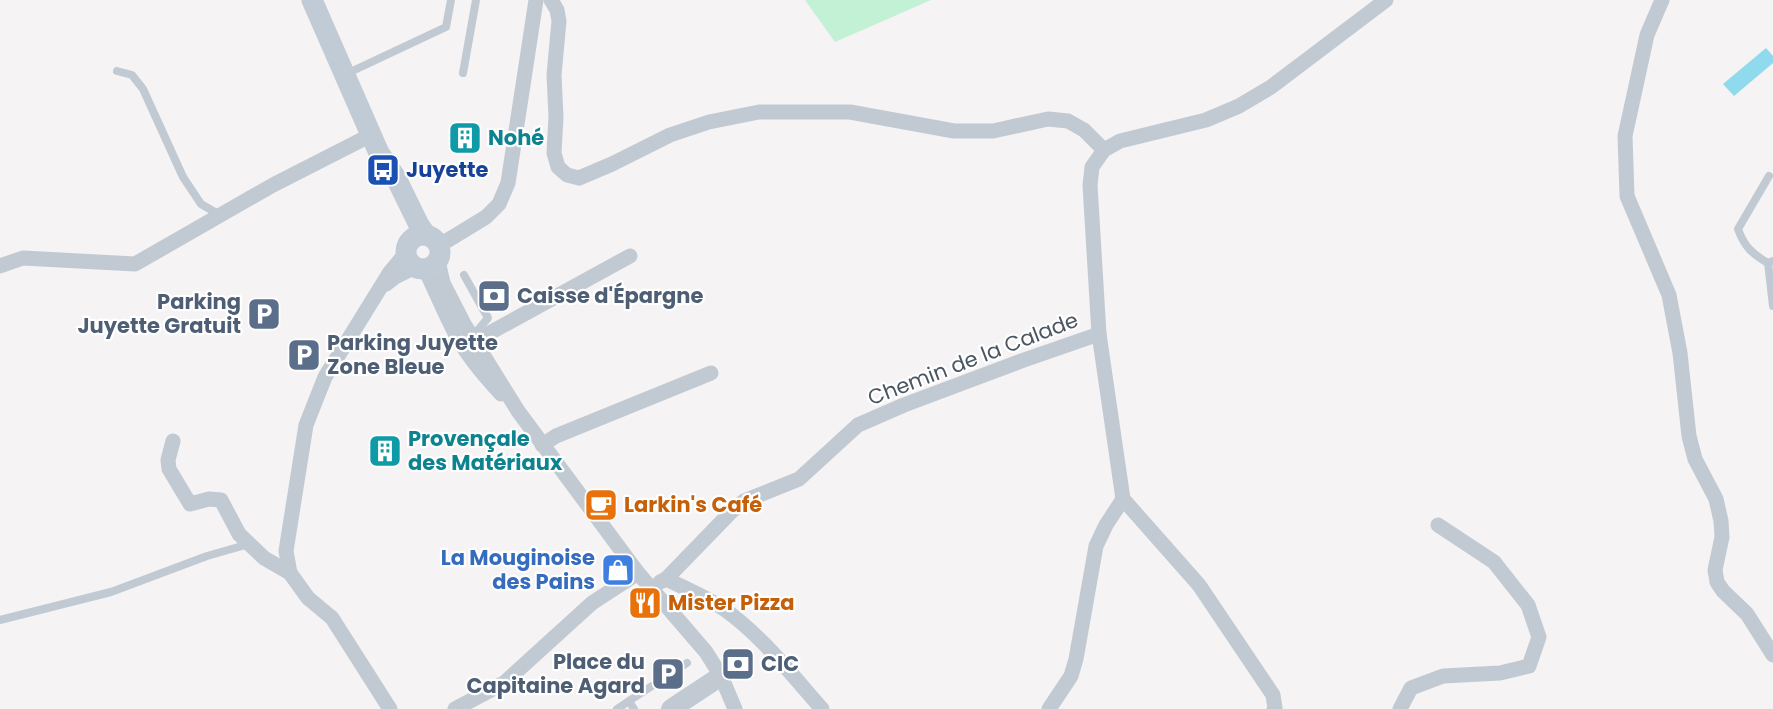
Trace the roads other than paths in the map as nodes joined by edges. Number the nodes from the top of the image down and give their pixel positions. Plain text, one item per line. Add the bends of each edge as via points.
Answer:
1 (312, 0) edge
2 (452, 0) edge
3 (476, 0) edge
4 (536, 0) edge
5 (551, 0) edge
6 (1386, 0) edge
7 (1662, 0) edge
8 (117, 71) dead end
9 (464, 73) dead end
10 (345, 74) junction
11 (375, 144) junction
12 (1104, 150) junction
13 (1769, 176) dead end
14 (220, 215) junction
15 (423, 253) junction
16 (630, 256) dead end
17 (1770, 262) edge
18 (0, 266) edge
19 (464, 275) dead end
20 (1773, 306) edge
21 (1099, 334) junction
22 (470, 342) junction
23 (711, 373) dead end
24 (173, 441) dead end
25 (542, 444) junction
26 (1122, 499) junction
27 (1438, 525) dead end
28 (249, 544) junction
29 (290, 573) junction
30 (638, 573) junction
31 (666, 579) junction
32 (650, 588) junction
33 (0, 620) edge
34 (1773, 655) edge
35 (687, 663) dead end
36 (721, 676) junction
37 (629, 701) junction
38 (390, 709) edge
39 (455, 709) edge
40 (617, 709) edge
41 (634, 709) edge
42 (671, 709) edge
43 (735, 709) edge
44 (822, 709) edge
45 (1049, 709) edge
46 (1274, 709) edge
47 (1400, 709) edge

1 - 10 main road
2 - 10 lane via 446,27
3 - 9 lane
4 - 15 street via 508,183 499,204 486,217
5 - 12 street via 559,21 554,153 558,167 567,175 579,178 670,135 759,112 850,112 954,131 993,131 1048,119 1068,121 1084,130
6 - 12 street via 1271,87 1239,106 1206,120 1120,141
7 - 34 street via 1647,35 1625,136 1628,196 1669,295 1689,436 1695,459 1716,499 1721,521 1717,582 1747,615
8 - 14 lane via 132,75 143,89 183,177 201,204
10 - 11 main road
11 - 14 street via 273,185
11 - 15 main road via 418,225
12 - 21 street via 1092,167 1090,185
13 - 17 lane via 1738,230 1752,254
14 - 18 street via 135,264 23,258
15 - 22 street via 443,283
15 - 29 street via 381,288 325,377 306,425 286,551
16 - 22 street
17 - 20 lane
19 - 22 lane via 488,318
21 - 26 street
21 - 31 street, Chemin de la Calade via 858,425 799,479 744,501
22 - 25 street
23 - 25 street
24 - 28 street via 169,469 190,504 221,500 239,534
25 - 30 street
26 - 45 street via 1096,546 1071,676
26 - 46 street via 1199,585 1273,696
27 - 47 street via 1494,562 1528,605 1539,637 1529,666 1500,673 1443,676 1411,688
28 - 29 street
28 - 33 lane via 111,592
29 - 38 street via 308,598 332,618
30 - 32 street
30 - 39 street via 592,603 504,683
31 - 32 street, Chemin de la Calade
31 - 44 street via 706,598 740,621
32 - 36 street via 701,645
35 - 37 lane
36 - 42 street
36 - 43 street
37 - 40 lane
37 - 41 lane

